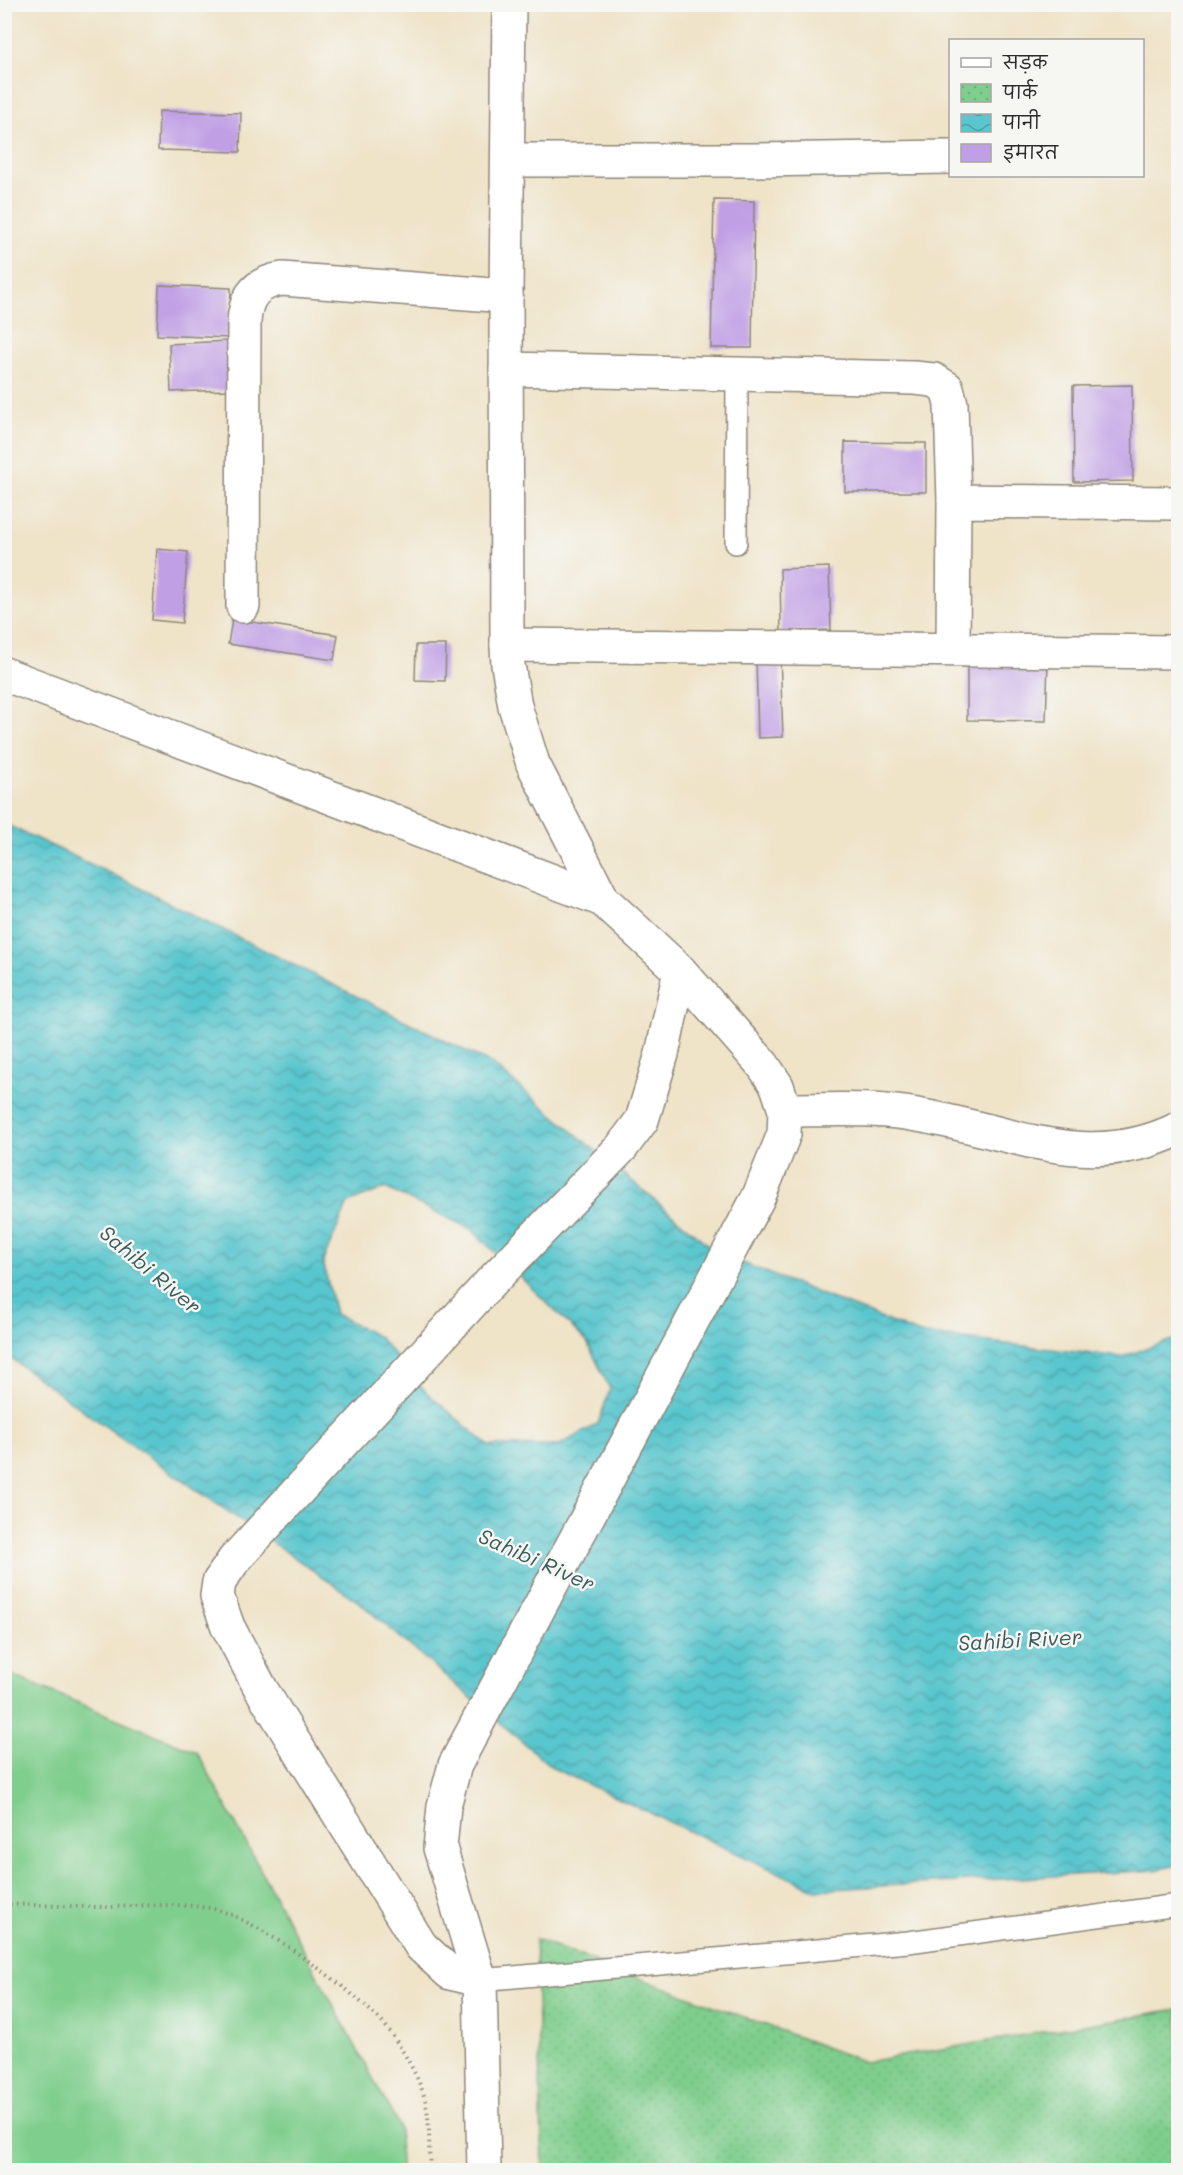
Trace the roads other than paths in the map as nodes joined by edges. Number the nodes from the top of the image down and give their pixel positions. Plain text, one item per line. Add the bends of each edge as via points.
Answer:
1 (509, 4) edge
2 (949, 157) edge
3 (508, 160) junction
4 (506, 296) junction
5 (507, 369) junction
6 (737, 374) junction
7 (954, 501) junction
8 (1179, 503) edge
9 (736, 543) dead end
10 (243, 606) dead end
11 (507, 645) junction
12 (953, 648) junction
13 (1179, 652) edge
14 (4, 674) edge
15 (603, 900) junction
16 (681, 971) junction
17 (785, 1110) junction
18 (1179, 1129) edge
19 (1179, 1905) edge
20 (480, 1980) junction
21 (484, 2170) edge

1 - 3 street
2 - 3 street
3 - 4 street
4 - 5 street
4 - 10 street via 282,279 266,281 255,290 245,308 244,322
5 - 6 street
5 - 11 street
6 - 7 street via 914,378 934,380 948,388
6 - 9 lane
7 - 8 street
7 - 12 street
11 - 12 street
11 - 15 street via 515,706 533,764
12 - 13 street
14 - 15 street
15 - 16 street
16 - 17 street via 763,1065 777,1086
16 - 20 street via 642,1120 621,1148 491,1282 234,1560 219,1582 217,1596 228,1627 261,1689 421,1946 450,1973
17 - 18 street via 866,1110 917,1115 1075,1149 1103,1150 1155,1140
17 - 20 street via 784,1134 759,1196 455,1765 444,1806 440,1848
19 - 20 lane via 908,1942
20 - 21 street

